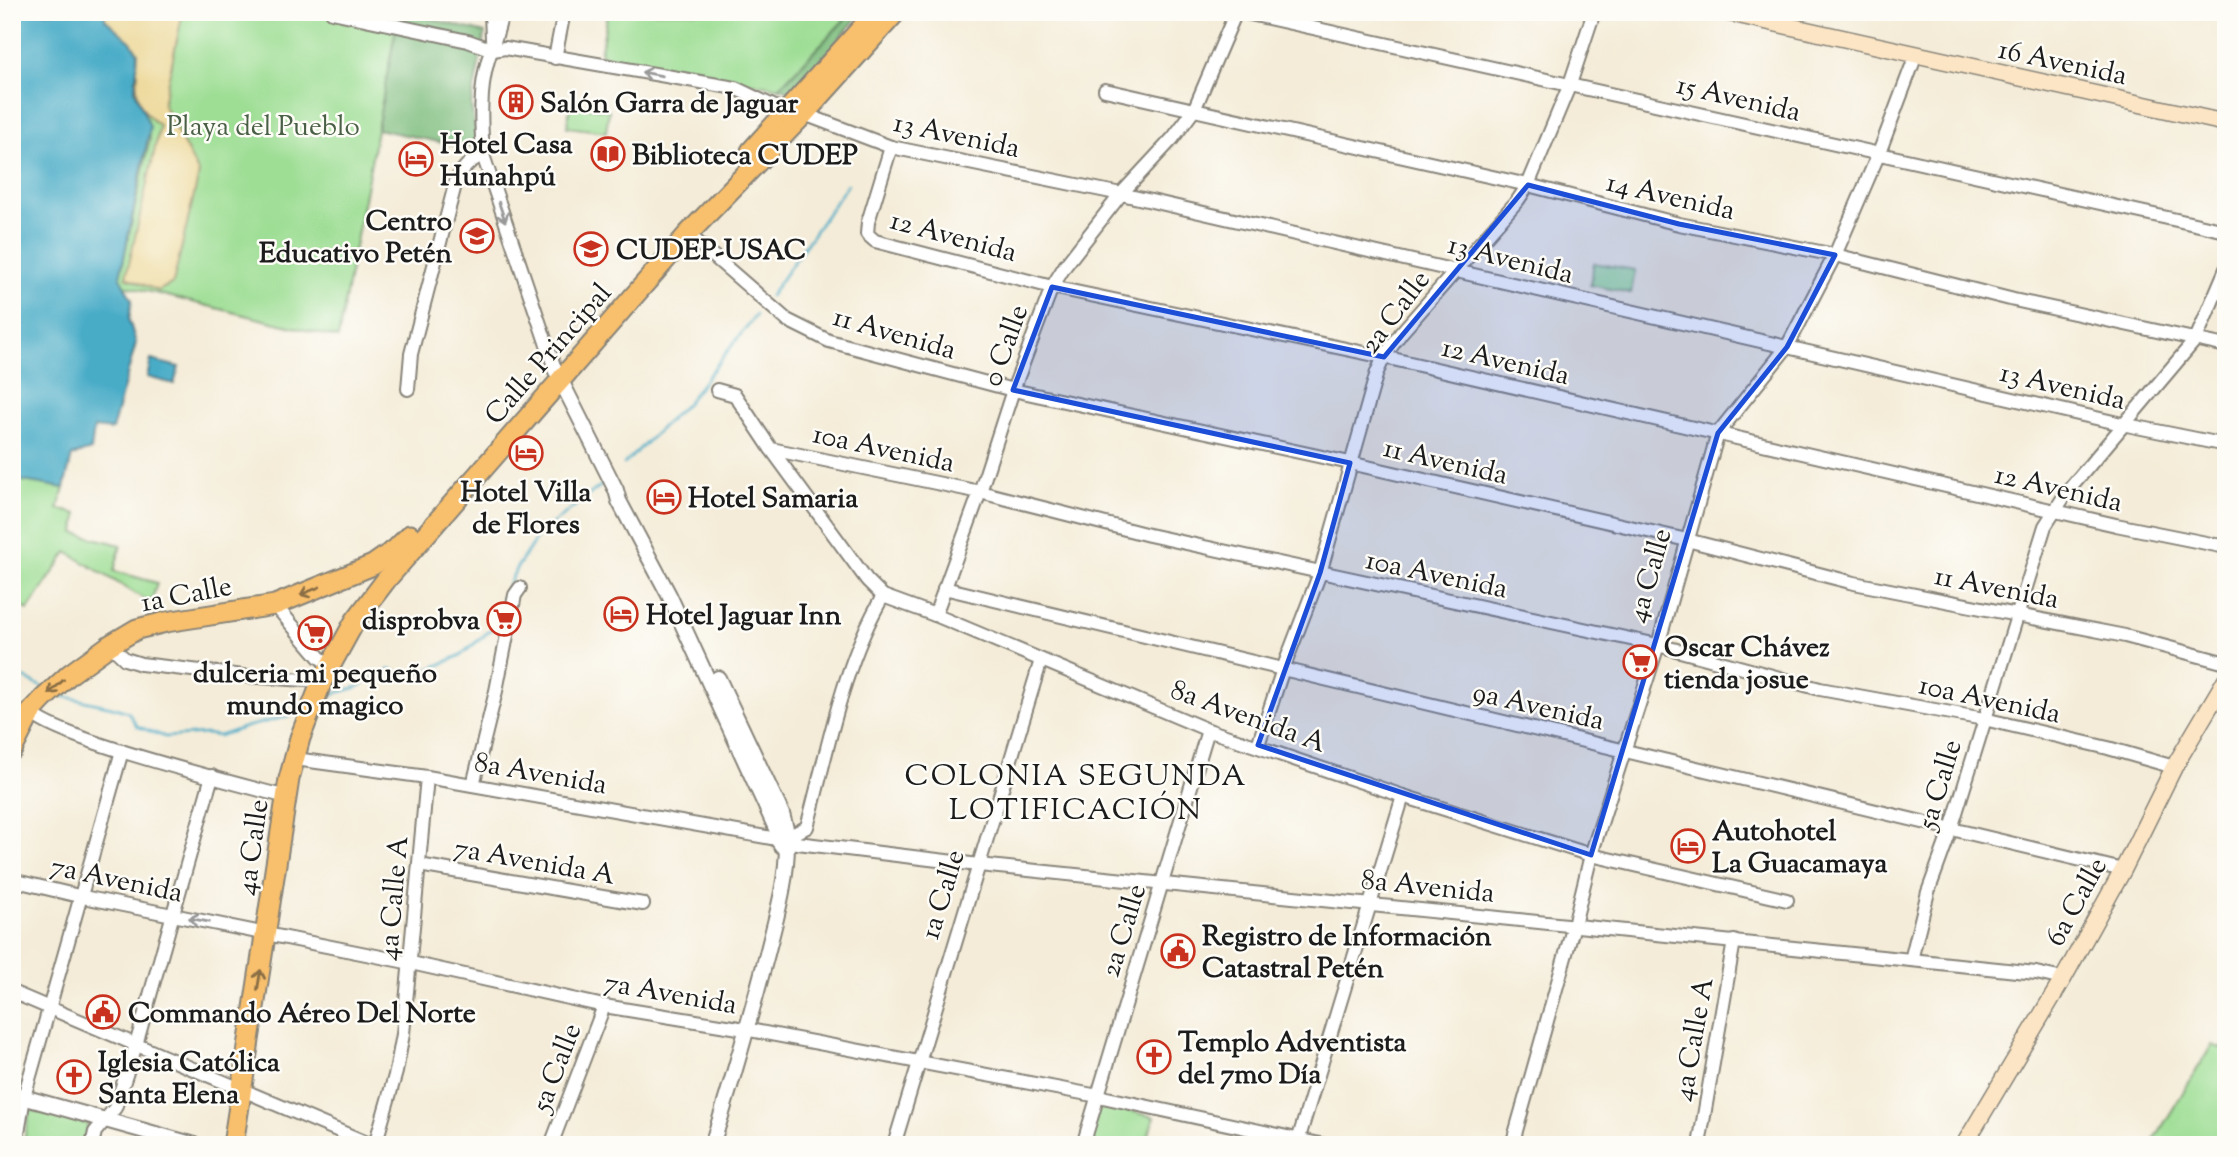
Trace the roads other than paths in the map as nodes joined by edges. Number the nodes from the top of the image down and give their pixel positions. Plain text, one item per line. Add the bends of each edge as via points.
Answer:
1 (332, 12) edge
2 (491, 12) edge
3 (502, 12) edge
4 (564, 12) edge
5 (877, 12) edge
6 (896, 12) edge
7 (1238, 12) edge
8 (1594, 12) edge
9 (1725, 12) edge
10 (493, 50) junction
11 (1916, 55) junction
12 (555, 58) junction
13 (1570, 85) junction
14 (1105, 90) dead end
15 (1194, 110) junction
16 (796, 113) junction
17 (2226, 123) edge
18 (891, 148) junction
19 (1879, 153) junction
20 (483, 155) junction
21 (1528, 185) junction
22 (1121, 194) junction
23 (2226, 231) edge
24 (688, 234) junction
25 (1835, 255) junction
26 (2226, 269) edge
27 (1456, 270) junction
28 (1052, 287) junction
29 (2196, 339) junction
30 (2226, 346) edge
31 (1787, 347) junction
32 (1384, 357) junction
33 (557, 375) junction
34 (408, 390) dead end
35 (717, 390) dead end
36 (1013, 390) junction
37 (2122, 424) junction
38 (1718, 433) junction
39 (2226, 445) edge
40 (771, 449) junction
41 (1350, 463) junction
42 (980, 492) junction
43 (2054, 512) junction
44 (1687, 540) junction
45 (2226, 547) edge
46 (380, 572) junction
47 (1320, 573) junction
48 (520, 588) dead end
49 (944, 588) junction
50 (883, 596) junction
51 (275, 605) junction
52 (2020, 614) junction
53 (935, 615) junction
54 (110, 645) junction
55 (1658, 645) junction
56 (1041, 660) junction
57 (2226, 663) edge
58 (1283, 669) junction
59 (326, 673) junction
60 (2226, 679) edge
61 (31, 712) junction
62 (1984, 719) junction
63 (1208, 730) junction
64 (1258, 745) junction
65 (12, 750) edge
66 (1623, 750) junction
67 (122, 751) junction
68 (295, 759) junction
69 (2174, 767) junction
70 (212, 776) junction
71 (427, 777) junction
72 (473, 785) junction
73 (1403, 796) junction
74 (286, 797) junction
75 (1951, 829) junction
76 (784, 840) junction
77 (1591, 855) junction
78 (419, 865) junction
79 (979, 865) junction
80 (2123, 870) junction
81 (12, 880) edge
82 (1162, 883) junction
83 (83, 897) junction
84 (1787, 900) dead end
85 (1370, 903) junction
86 (643, 904) dead end
87 (174, 915) junction
88 (1574, 925) junction
89 (266, 933) junction
90 (1734, 941) junction
91 (1912, 960) junction
92 (411, 962) junction
93 (2063, 979) junction
94 (12, 992) edge
95 (604, 1006) junction
96 (51, 1009) junction
97 (743, 1029) junction
98 (136, 1045) junction
99 (919, 1064) junction
100 (241, 1089) junction
101 (18, 1095) edge
102 (1098, 1096) junction
103 (20, 1116) junction
104 (105, 1119) junction
105 (12, 1132) edge
106 (1297, 1142) edge
107 (16, 1145) edge
108 (92, 1145) edge
109 (194, 1145) edge
110 (233, 1145) edge
111 (374, 1145) edge
112 (551, 1145) edge
113 (704, 1145) edge
114 (712, 1145) edge
115 (894, 1145) edge
116 (1083, 1145) edge
117 (1324, 1145) edge
118 (1511, 1145) edge
119 (1699, 1145) edge
120 (1964, 1145) edge

1 - 10 street, 13 Avenida
2 - 10 street
3 - 10 street
4 - 12 street
5 - 16 main road, Calle Principal
6 - 16 main road, Calle Principal
7 - 13 street, 15 Avenida
7 - 15 street, 0 Calle
8 - 13 street, 2a Calle
9 - 11 main road, 16 Avenida
10 - 12 street, 13 Avenida via 505,48
10 - 20 street via 483,95
11 - 17 main road, 16 Avenida
11 - 19 street, 4a Calle
16 -> 12 street, 13 Avenida via 736,88
13 - 19 street, 15 Avenida
13 - 21 street, 2a Calle
14 - 15 street, 14 Avenida
15 - 21 street, 14 Avenida
15 - 22 street, 0 Calle
16 - 18 street, 13 Avenida
16 - 24 main road, Calle Principal
16 - 33 main road, Calle Principal
18 - 22 street, 13 Avenida
18 - 28 street, 12 Avenida via 868,222 867,234 875,241
19 - 23 street, 15 Avenida
19 - 25 street, 4a Calle
20 -> 33 street
20 - 34 street via 471,160 456,181 411,354
21 - 25 street, 14 Avenida via 1679,224
21 - 27 street, 2a Calle
22 - 27 street, 13 Avenida
22 - 28 street, 0 Calle
24 - 33 main road, Calle Principal
24 - 36 street, 11 Avenida via 787,320 829,341
25 - 29 street, 14 Avenida
25 - 31 street, 4a Calle
26 - 29 street, 5a Calle
27 - 31 street, 13 Avenida
27 - 32 street, 2a Calle
28 - 32 street, 12 Avenida
28 - 36 street, 0 Calle
29 - 30 street, 14 Avenida
29 - 37 street, 5a Calle
31 - 37 street, 13 Avenida
31 - 38 street, 4a Calle
32 - 38 street, 12 Avenida
32 - 41 street, 2a Calle
33 - 46 main road, Calle Principal
33 - 76 street via 679,595 782,814
35 - 40 street, 10a Avenida via 735,395
36 - 41 street, 11 Avenida
36 - 42 street, 0 Calle
37 - 39 street, 13 Avenida
37 - 43 street, 5a Calle
38 - 43 street, 12 Avenida
38 - 44 street, 4a Calle
40 - 42 street, 10a Avenida
40 - 50 street, 8a Avenida A
41 - 44 street, 11 Avenida
41 - 47 street, 2a Calle
42 - 47 street, 10a Avenida
42 - 49 street, 0 Calle
43 - 45 street, 12 Avenida
43 - 52 street, 5a Calle via 2045,526
44 - 52 street, 11 Avenida via 1854,583
44 - 55 street, 4a Calle
46 -> 51 main road, 1a Calle
46 - 59 main road, 4a Calle
47 - 55 street, 10a Avenida
47 - 58 street, 2a Calle
48 - 72 street
49 - 53 street, 0 Calle
49 - 58 street, 9a Avenida
50 - 53 street, 8a Avenida A
50 - 76 street via 849,673 807,827
51 - 54 main road, 1a Calle via 137,629
51 - 59 street via 319,657
52 - 57 street, 11 Avenida
52 - 62 street, 5a Calle
53 - 56 street, 8a Avenida A
54 - 59 street via 125,659 141,664 243,676
54 -> 61 main road, 1a Calle via 70,674
55 - 62 street, 10a Avenida via 1821,689
55 - 66 street, 4a Calle
56 - 63 street, 8a Avenida A
56 - 79 street, 1a Calle
58 - 64 street, 2a Calle
58 - 66 street, 9a Avenida
59 - 68 main road, 4a Calle
60 - 69 main road, 6a Calle
61 - 65 main road, 1a Calle
61 - 67 street via 49,725
62 - 69 street, 10a Avenida
62 - 75 street, 5a Calle
63 - 64 street, 8a Avenida A
63 - 82 street, 2a Calle
64 - 73 street, 8a Avenida A
66 - 75 street, 9a Avenida
66 - 77 street, 4a Calle
67 - 70 street
67 - 83 street
68 - 71 street, 8a Avenida
68 - 74 main road, 4a Calle
69 - 80 main road, 6a Calle
70 - 74 street
70 - 87 street
71 - 72 street, 8a Avenida
71 - 78 street, 4a Calle A
72 - 76 street, 8a Avenida
73 - 77 street, 8a Avenida A
73 - 85 street
74 - 89 main road, 4a Calle
75 - 80 street, 9a Avenida
75 - 91 street, 5a Calle via 1928,892
76 - 79 street, 8a Avenida
76 - 97 street
77 - 84 street, 8a Avenida A
77 - 88 street, 4a Calle
78 - 86 street, 7a Avenida A
78 - 92 street, 4a Calle A
79 - 82 street, 8a Avenida
79 - 99 street, 1a Calle
80 - 93 main road, 6a Calle
81 - 83 street, 7a Avenida
82 - 85 street, 8a Avenida
82 - 102 street, 2a Calle
83 - 87 street, 7a Avenida
83 - 96 street
85 - 88 street, 8a Avenida
85 - 106 street
89 -> 87 street, 7a Avenida
87 - 98 street
88 - 90 street, 8a Avenida
88 - 118 street, 4a Calle
89 - 92 street, 7a Avenida
100 -> 89 main road, 4a Calle
90 - 91 street, 8a Avenida
90 - 119 street, 4a Calle A
91 - 93 street, 8a Avenida
92 - 95 street, 7a Avenida
92 - 111 street, 4a Calle A via 396,1072
93 - 120 main road, 6a Calle
94 - 96 street
95 - 97 street, 7a Avenida
95 - 112 street, 5a Calle
96 - 98 street
96 - 101 street
97 - 99 street, 7a Avenida
97 - 113 street
97 - 114 street
98 - 100 street
98 - 104 street via 115,1108
99 - 102 street, 7a Avenida
99 - 115 street, 1a Calle
100 - 110 main road, 4a Calle
100 - 111 street
101 - 103 street
101 - 104 street
102 - 106 street, 7a Avenida
102 - 116 street, 2a Calle
103 - 105 street
103 - 107 street
104 - 108 street
104 - 109 street
106 - 117 street, 7a Avenida

